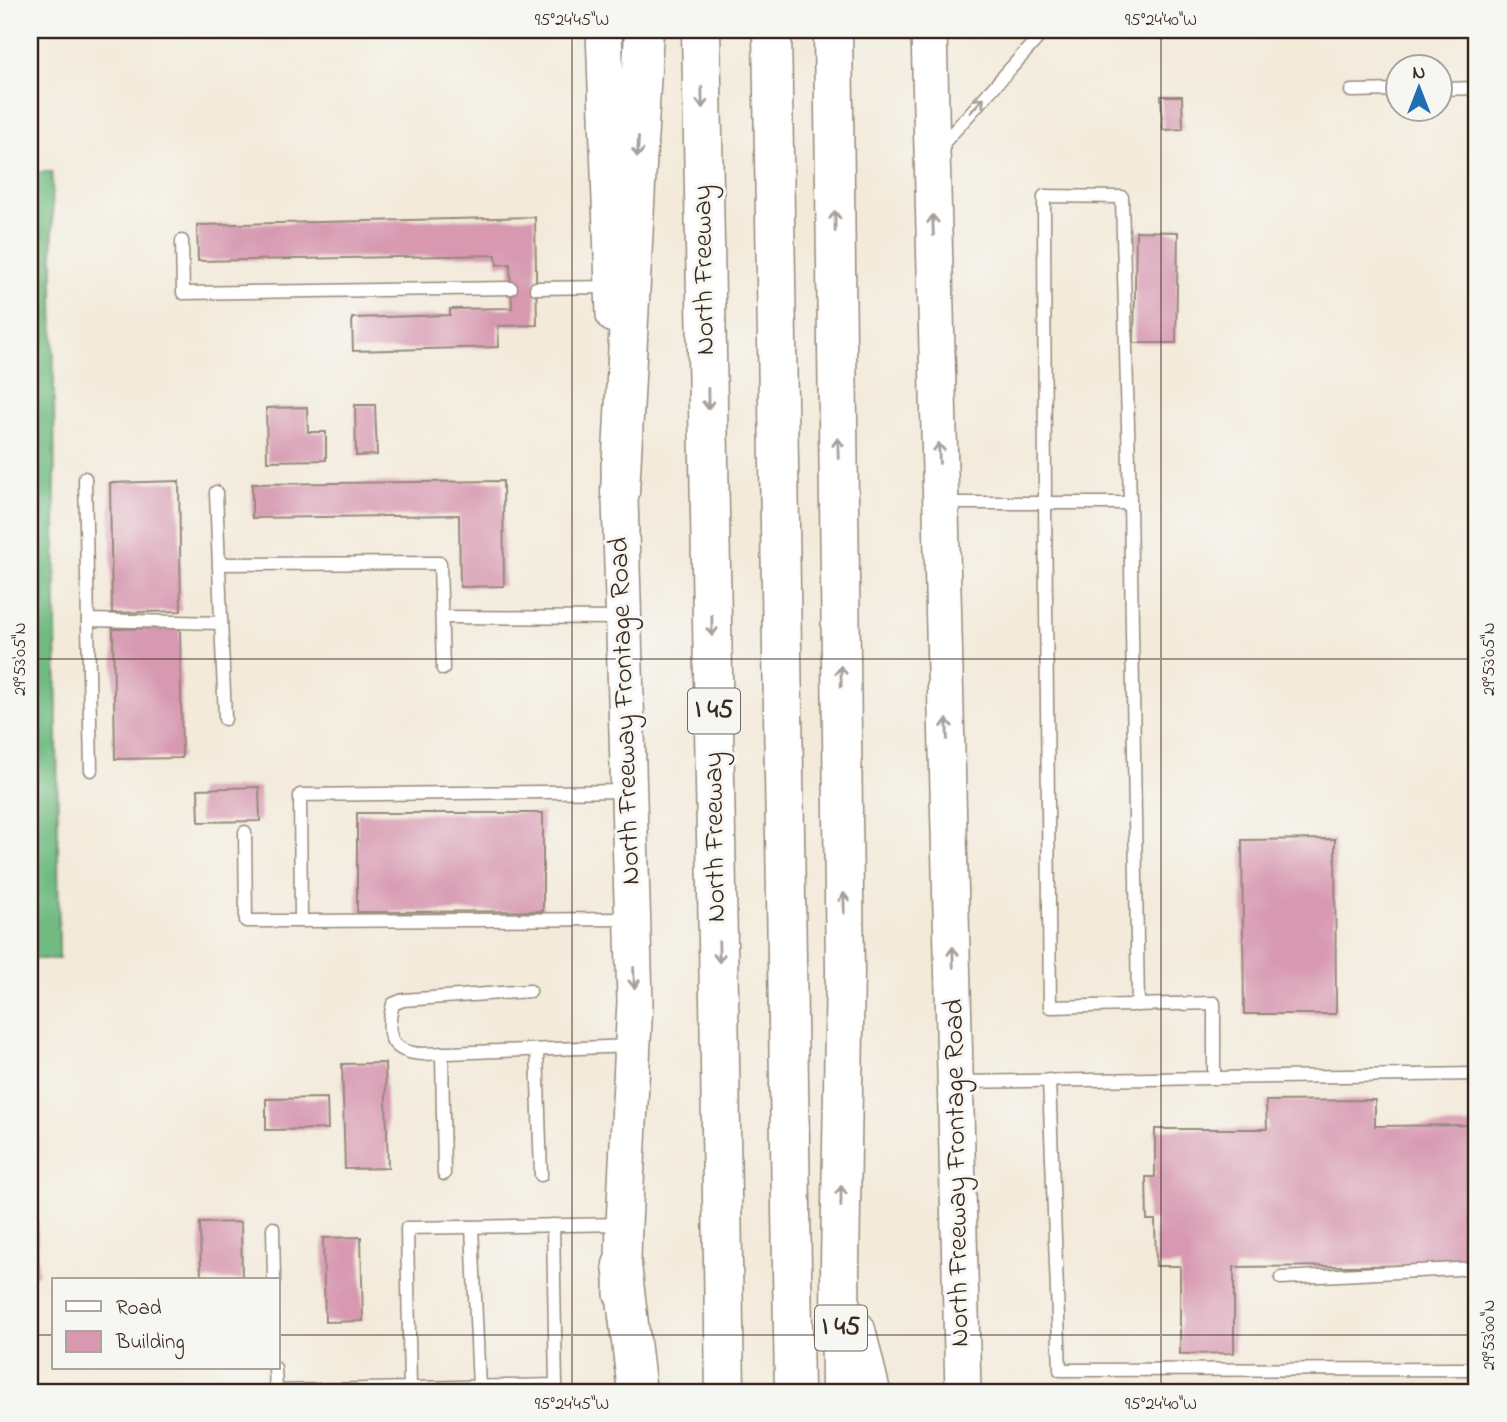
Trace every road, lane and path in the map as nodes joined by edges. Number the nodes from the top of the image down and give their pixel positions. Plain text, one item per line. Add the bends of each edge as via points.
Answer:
1 (604, 30) edge
2 (644, 30) edge
3 (701, 30) edge
4 (772, 30) edge
5 (833, 30) edge
6 (929, 30) edge
7 (1045, 30) edge
8 (1477, 88) edge
9 (1454, 89) edge
10 (1384, 90) edge
11 (1351, 91) dead end
12 (932, 156) junction
13 (182, 241) dead end
14 (613, 286) junction
15 (511, 288) dead end
16 (536, 288) dead end
17 (85, 478) dead end
18 (216, 492) dead end
19 (620, 493) junction
20 (941, 503) junction
21 (1045, 503) junction
22 (1130, 503) junction
23 (219, 564) junction
24 (442, 617) junction
25 (624, 618) junction
26 (88, 620) junction
27 (221, 623) junction
28 (443, 669) dead end
29 (225, 719) dead end
30 (91, 770) dead end
31 (629, 791) junction
32 (245, 832) dead end
33 (632, 919) junction
34 (301, 921) junction
35 (530, 991) dead end
36 (1138, 1005) junction
37 (632, 1046) junction
38 (537, 1050) junction
39 (442, 1053) junction
40 (1477, 1074) edge
41 (1214, 1078) junction
42 (1049, 1080) junction
43 (956, 1082) junction
44 (444, 1174) dead end
45 (541, 1175) dead end
46 (624, 1224) junction
47 (553, 1226) junction
48 (472, 1227) junction
49 (273, 1228) dead end
50 (840, 1264) junction
51 (622, 1265) junction
52 (1477, 1268) edge
53 (274, 1278) edge
54 (1281, 1278) dead end
55 (1477, 1369) edge
56 (275, 1370) edge
57 (478, 1387) junction
58 (410, 1388) junction
59 (623, 1392) edge
60 (637, 1392) edge
61 (725, 1392) edge
62 (794, 1392) edge
63 (841, 1392) edge
64 (871, 1392) edge
65 (963, 1392) edge

1 - 14 main road, North Freeway Frontage Road
2 -> 19 highway
3 -> 61 highway, North Freeway / I 45
4 - 62 highway
50 -> 5 highway, I 45 via 845,971
6 - 12 main road, North Freeway Frontage Road
12 -> 7 lane
8 - 9 lane
10 - 11 lane
20 -> 12 main road, North Freeway Frontage Road
13 - 15 lane via 183,293
14 - 16 lane
14 - 19 main road, North Freeway Frontage Road
17 - 26 lane
18 - 23 lane
19 - 25 main road, North Freeway Frontage Road
20 - 21 lane
43 -> 20 main road, North Freeway Frontage Road
21 - 22 lane
21 - 22 lane via 1044,195 1122,197
21 - 36 lane via 1050,1007
22 - 36 lane
23 - 24 lane via 440,563
23 - 27 lane
24 - 25 lane
24 - 28 lane
25 - 31 main road, North Freeway Frontage Road
26 - 27 lane
26 - 30 lane
27 - 29 lane
31 - 33 main road, North Freeway Frontage Road
31 - 34 lane via 300,795
32 - 34 lane via 246,921
33 - 34 lane
33 -> 37 main road, North Freeway Frontage Road
35 - 39 lane via 393,1004 389,1028 397,1047 406,1053
36 - 41 lane via 1214,1003
37 - 38 lane
37 - 46 main road, North Freeway Frontage Road
38 - 39 lane
38 - 45 lane
39 - 44 lane
40 - 41 lane
41 - 42 lane
42 - 43 lane
42 - 55 lane via 1060,1370
43 - 65 main road, North Freeway Frontage Road
46 - 47 lane
46 - 51 main road, North Freeway Frontage Road
47 - 48 lane
47 - 57 lane via 556,1385
48 - 57 lane
48 - 58 lane via 407,1228
49 - 53 lane
50 - 63 highway, I 45
50 - 64 highway
51 - 59 main road, North Freeway Frontage Road
51 - 60 highway
52 - 54 lane
56 - 58 lane via 276,1391
57 - 58 lane

